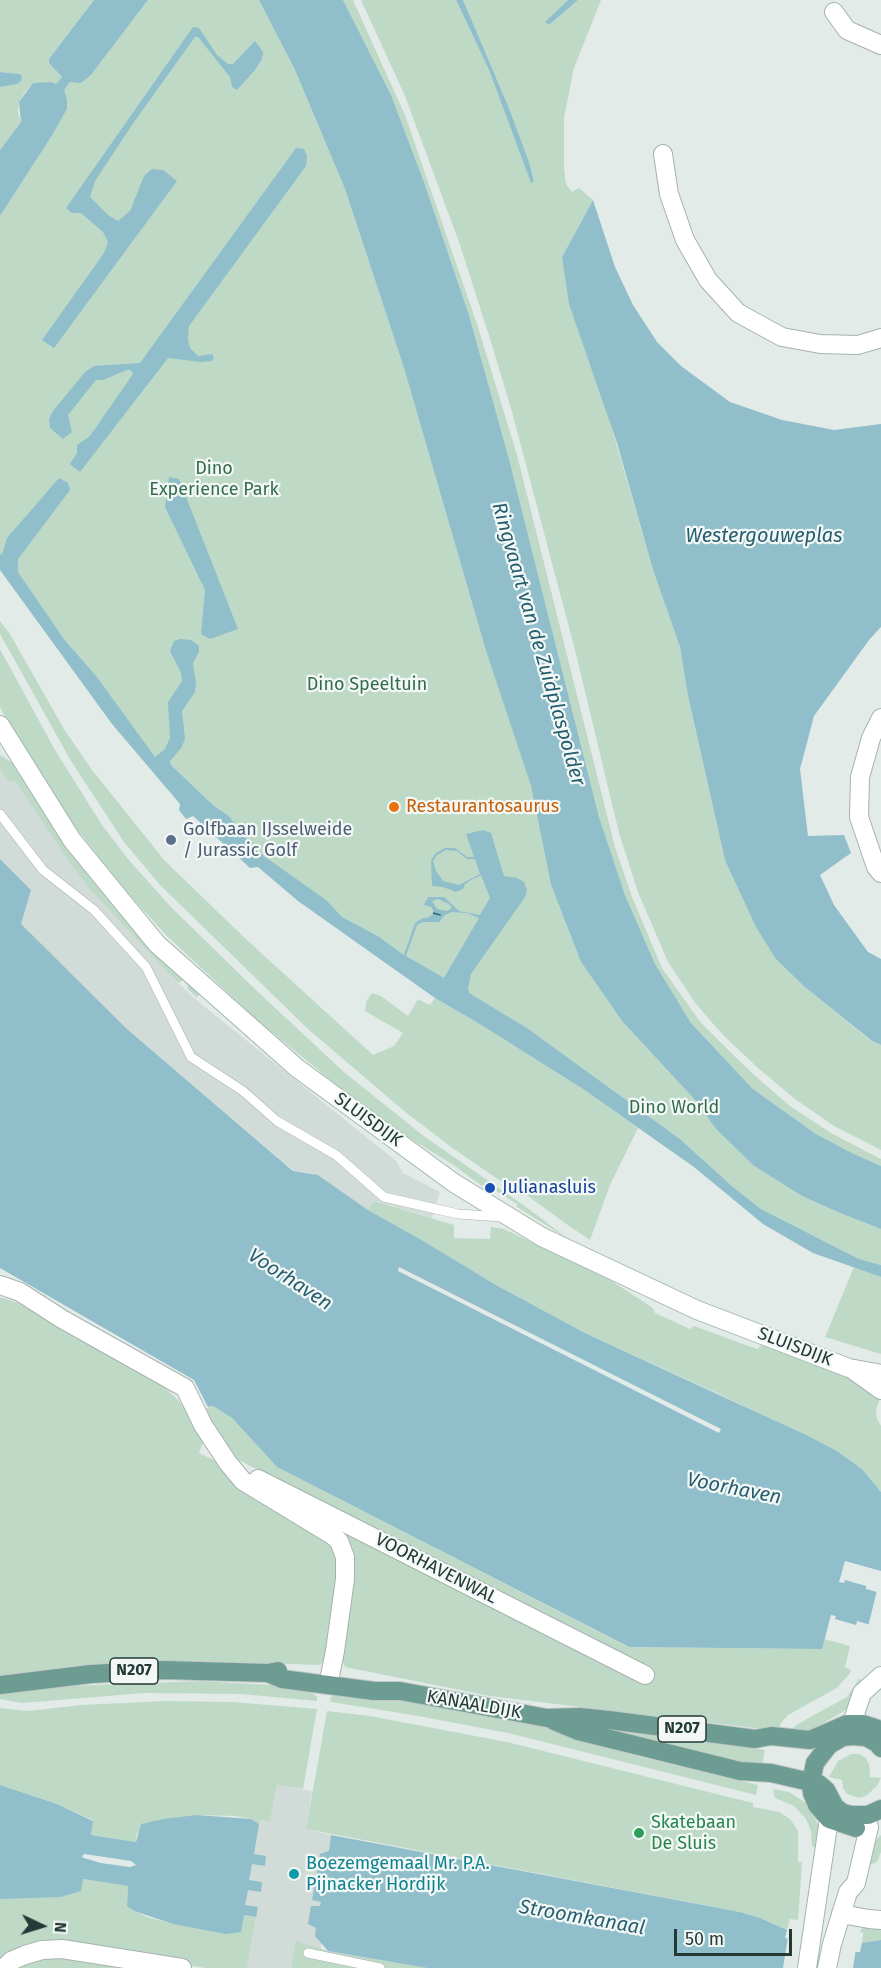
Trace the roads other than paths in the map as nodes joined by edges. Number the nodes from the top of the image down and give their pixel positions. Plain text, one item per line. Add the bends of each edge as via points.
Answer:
1 (837, 6) edge
2 (881, 45) edge
3 (663, 154) dead end
4 (881, 338) edge
5 (881, 718) edge
6 (1, 731) edge
7 (0, 814) edge
8 (881, 873) edge
9 (510, 1217) junction
10 (0, 1285) edge
11 (849, 1368) junction
12 (881, 1374) edge
13 (881, 1390) edge
14 (228, 1463) junction
15 (268, 1673) junction
16 (645, 1675) dead end
17 (330, 1676) junction
18 (881, 1677) edge
19 (0, 1685) edge
20 (400, 1691) junction
21 (547, 1718) junction
22 (871, 1730) edge
23 (818, 1746) junction
24 (811, 1787) junction
25 (881, 1809) edge
26 (829, 1819) junction
27 (867, 1824) edge
28 (842, 1914) junction
29 (881, 1920) edge
30 (309, 1953) dead end
31 (4, 1968) edge
32 (182, 1968) edge
33 (380, 1968) edge
34 (807, 1968) edge
35 (827, 1968) edge

1 - 2 street via 847,30
3 - 4 street via 669,194 685,240 708,280 738,314 782,336 820,344 858,345
5 - 8 street via 860,777 859,817
6 - 9 street, SLUISDIJK via 72,840 157,944 297,1068 454,1183
7 - 9 lane via 43,870 94,910 146,967 191,1057 243,1091 278,1121 336,1155 384,1197 458,1214
9 - 11 street, SLUISDIJK via 578,1256 687,1306
10 - 14 street, VOORHAVENWAL via 20,1292 185,1388
11 - 12 street, SLUISDIJK
11 - 13 street, SLUISDIJK
14 - 16 street, VOORHAVENWAL
14 - 17 street, VOORHAVENWAL via 243,1481 339,1541 345,1557 345,1579
15 - 17 main road, KANAALDIJK / N207 via 283,1670
15 - 19 main road, KANAALDIJK / N207 via 164,1670
15 - 20 main road, KANAALDIJK / N207 via 282,1680
17 - 20 main road, KANAALDIJK / N207 via 376,1682
18 - 22 street via 872,1697
20 - 21 main road, KANAALDIJK / N207
21 - 23 main road, KANAALDIJK / N207 via 609,1720 756,1739 769,1746
21 - 24 main road, KANAALDIJK / N207 via 578,1731 740,1771 771,1773
22 - 23 main road via 843,1737 829,1746
23 - 24 main road
24 - 26 main road via 817,1805
24 - 27 main road via 822,1785 835,1807
25 - 27 main road
26 - 27 main road via 844,1826
26 - 34 street
27 - 28 street via 856,1883 848,1892
28 - 29 street
28 - 35 street
30 - 33 lane
31 - 32 street via 25,1955 62,1949

